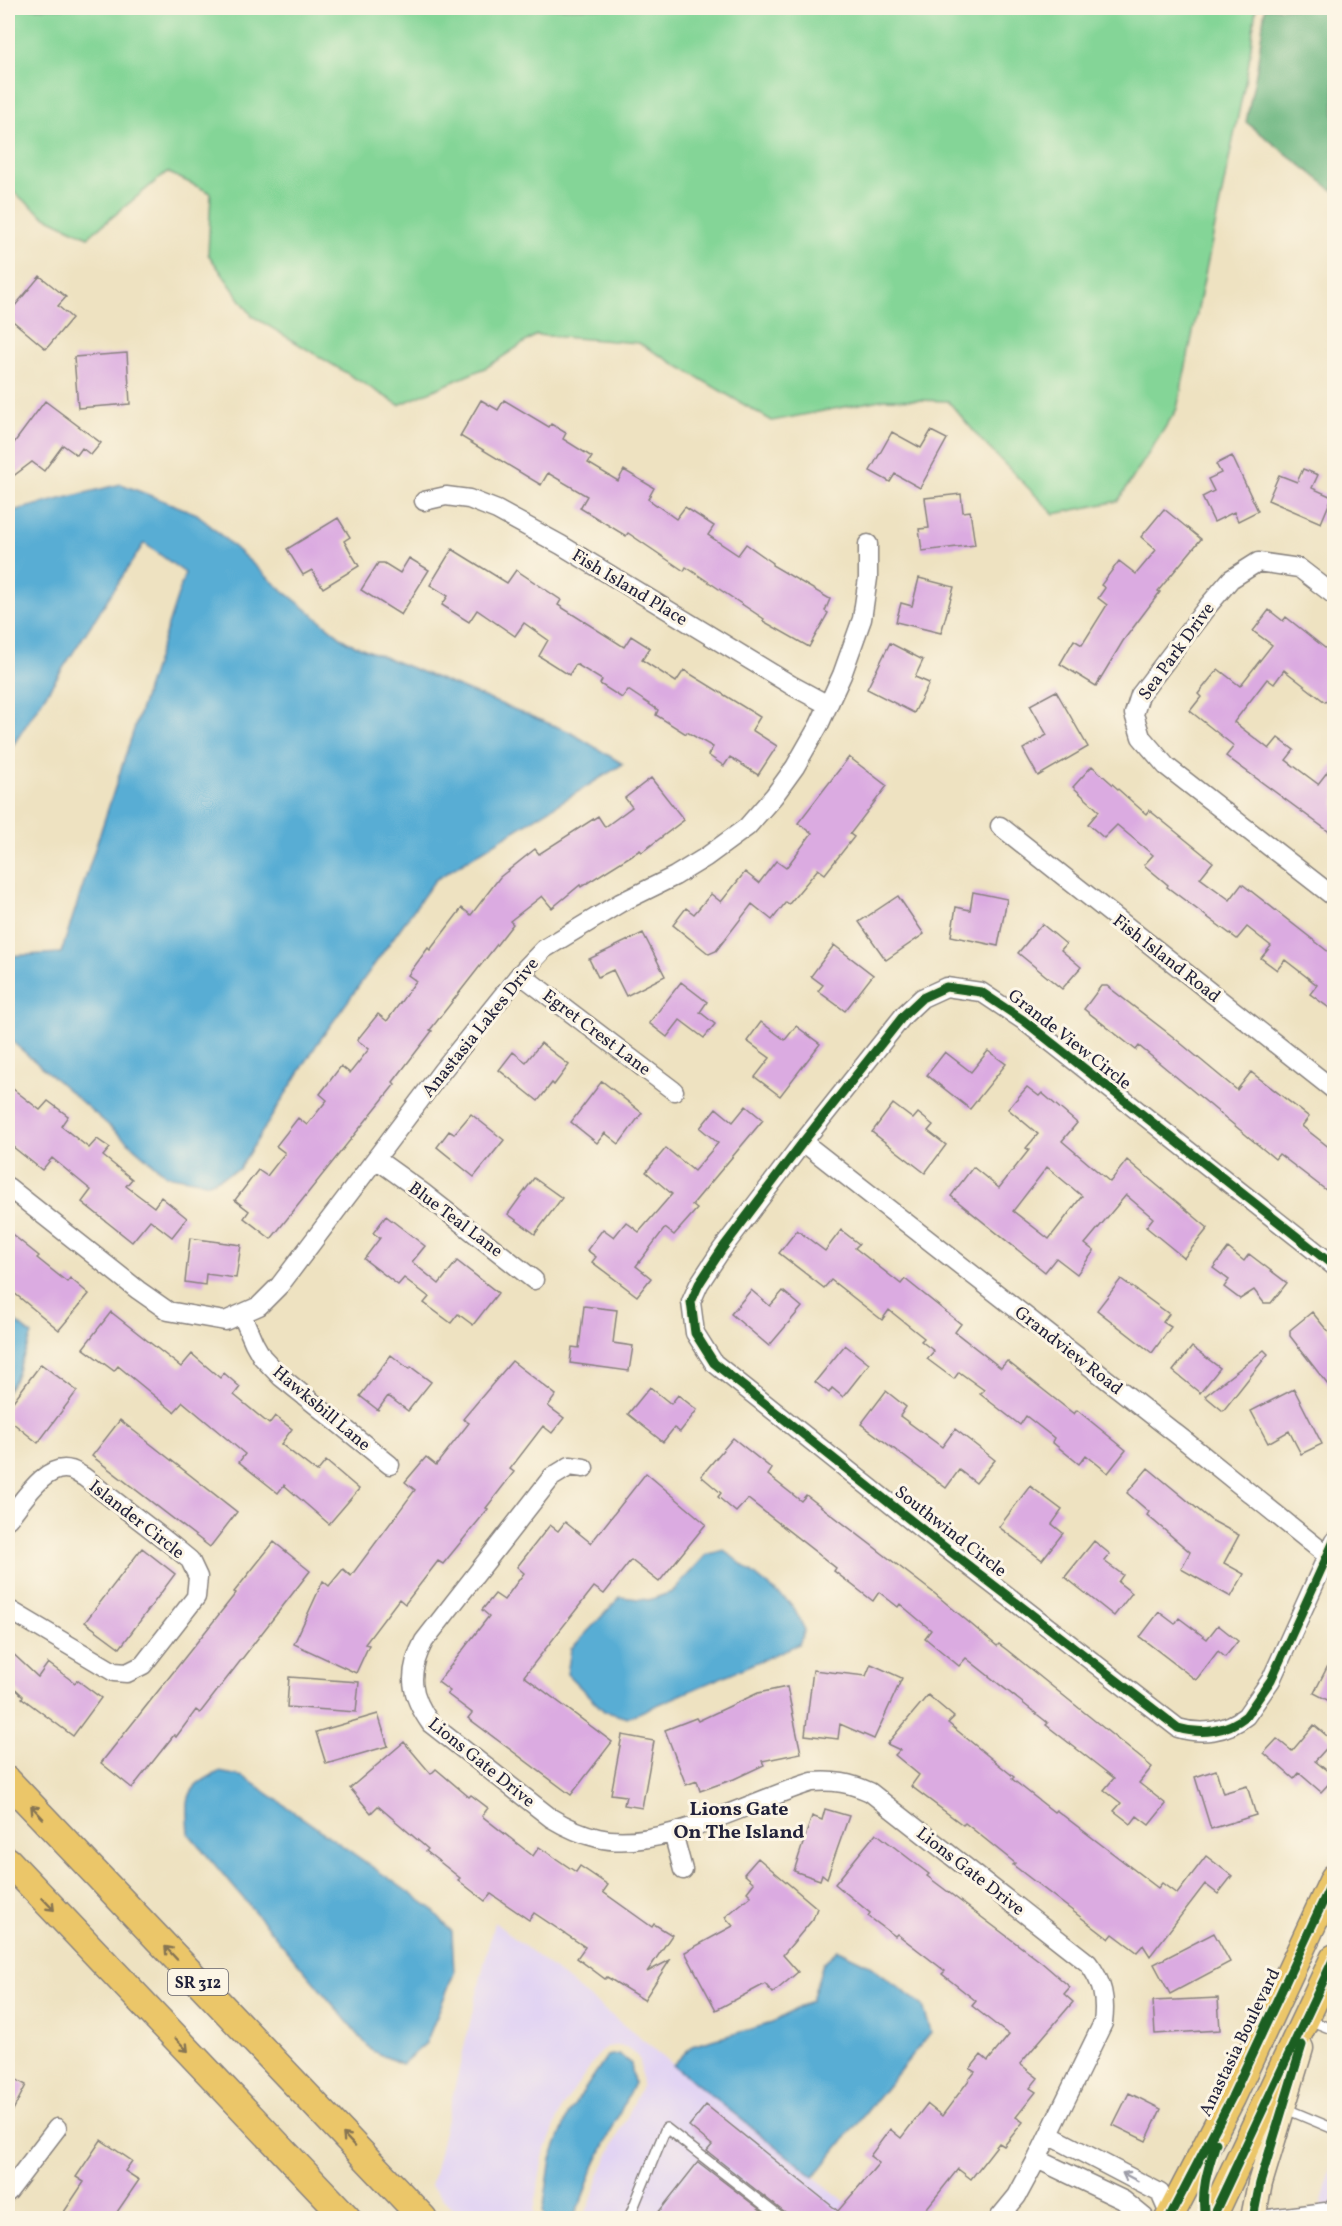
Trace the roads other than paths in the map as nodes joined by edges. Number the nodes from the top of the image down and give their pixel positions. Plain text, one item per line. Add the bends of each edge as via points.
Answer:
1 (424, 501) dead end
2 (868, 544) dead end
3 (1335, 595) edge
4 (828, 705) junction
5 (1000, 826) dead end
6 (1335, 897) edge
7 (520, 974) junction
8 (1335, 1090) edge
9 (674, 1092) dead end
10 (802, 1142) junction
11 (376, 1159) junction
12 (8, 1187) edge
13 (1335, 1266) edge
14 (534, 1280) dead end
15 (242, 1315) junction
16 (390, 1465) dead end
17 (584, 1468) dead end
18 (8, 1519) edge
19 (1332, 1553) edge
20 (8, 1609) edge
21 (8, 1780) edge
22 (673, 1833) junction
23 (8, 1861) edge
24 (682, 1870) dead end
25 (1335, 1878) edge
26 (1335, 1958) edge
27 (1308, 2019) junction
28 (1335, 2030) edge
29 (1227, 2105) junction
30 (1284, 2108) junction
31 (57, 2128) dead end
32 (1335, 2130) edge
33 (1049, 2135) junction
34 (1037, 2159) junction
35 (1103, 2177) junction
36 (8, 2192) edge
37 (1335, 2201) edge
38 (1254, 2217) edge
39 (347, 2218) edge
40 (423, 2218) edge
41 (629, 2218) edge
42 (781, 2218) edge
43 (999, 2218) edge
44 (1163, 2218) edge
45 (1205, 2218) edge
46 (1212, 2218) edge

1 - 4 street, Fish Island Place via 446,496 469,498 497,510
2 - 4 street, Anastasia Lakes Drive via 862,619
3 - 6 street, Sea Park Drive via 1299,568 1258,562 1231,579 1207,607 1140,695 1134,714 1141,737 1166,766
4 - 7 street, Anastasia Lakes Drive via 795,767 747,827 698,862 620,903 544,950
5 - 8 street, Fish Island Road
7 - 9 street, Egret Crest Lane
7 - 11 street, Anastasia Lakes Drive
10 - 13 street, Grande View Circle via 922,998 946,987 981,992 1023,1020
10 - 19 street, Grandview Road
10 - 19 street, Southwind Circle via 699,1284 691,1302 694,1333 714,1363 1171,1724 1201,1733 1240,1721 1271,1680
11 - 14 street, Blue Teal Lane
11 - 15 street, Anastasia Lakes Drive via 280,1285 259,1306
12 - 15 street, Anastasia Lakes Drive via 168,1311 225,1320
15 - 16 street, Hawksbill Lane via 262,1357 281,1377
17 - 22 street, Lions Gate Drive via 570,1466 552,1477 424,1641 412,1675 414,1693 431,1724 573,1830 623,1841
18 - 20 street, Islander Circle via 38,1481 52,1471 70,1469 190,1560 198,1577 196,1597 143,1665 127,1673 114,1672
40 -> 21 main road, SR 312
22 - 24 street
22 - 33 street, Lions Gate Drive via 812,1782 852,1784 870,1792 1088,1963 1103,1990 1103,2023
23 -> 39 main road, SR 312
25 - 29 main road, Anastasia Boulevard
26 - 27 main road
27 - 28 lane
27 - 30 main road
27 - 46 main road
29 - 44 main road, Anastasia Boulevard
29 - 45 main road via 1205,2180
30 - 32 lane
30 - 38 main road via 1260,2183
31 - 36 street
33 - 34 street, Lions Gate Drive
33 - 35 street
34 - 35 street
34 - 43 street, Lions Gate Drive via 1017,2196
35 - 44 street via 1123,2200
44 -> 35 street via 1160,2193
37 - 38 lane via 1329,2207
41 - 42 lane via 666,2128

